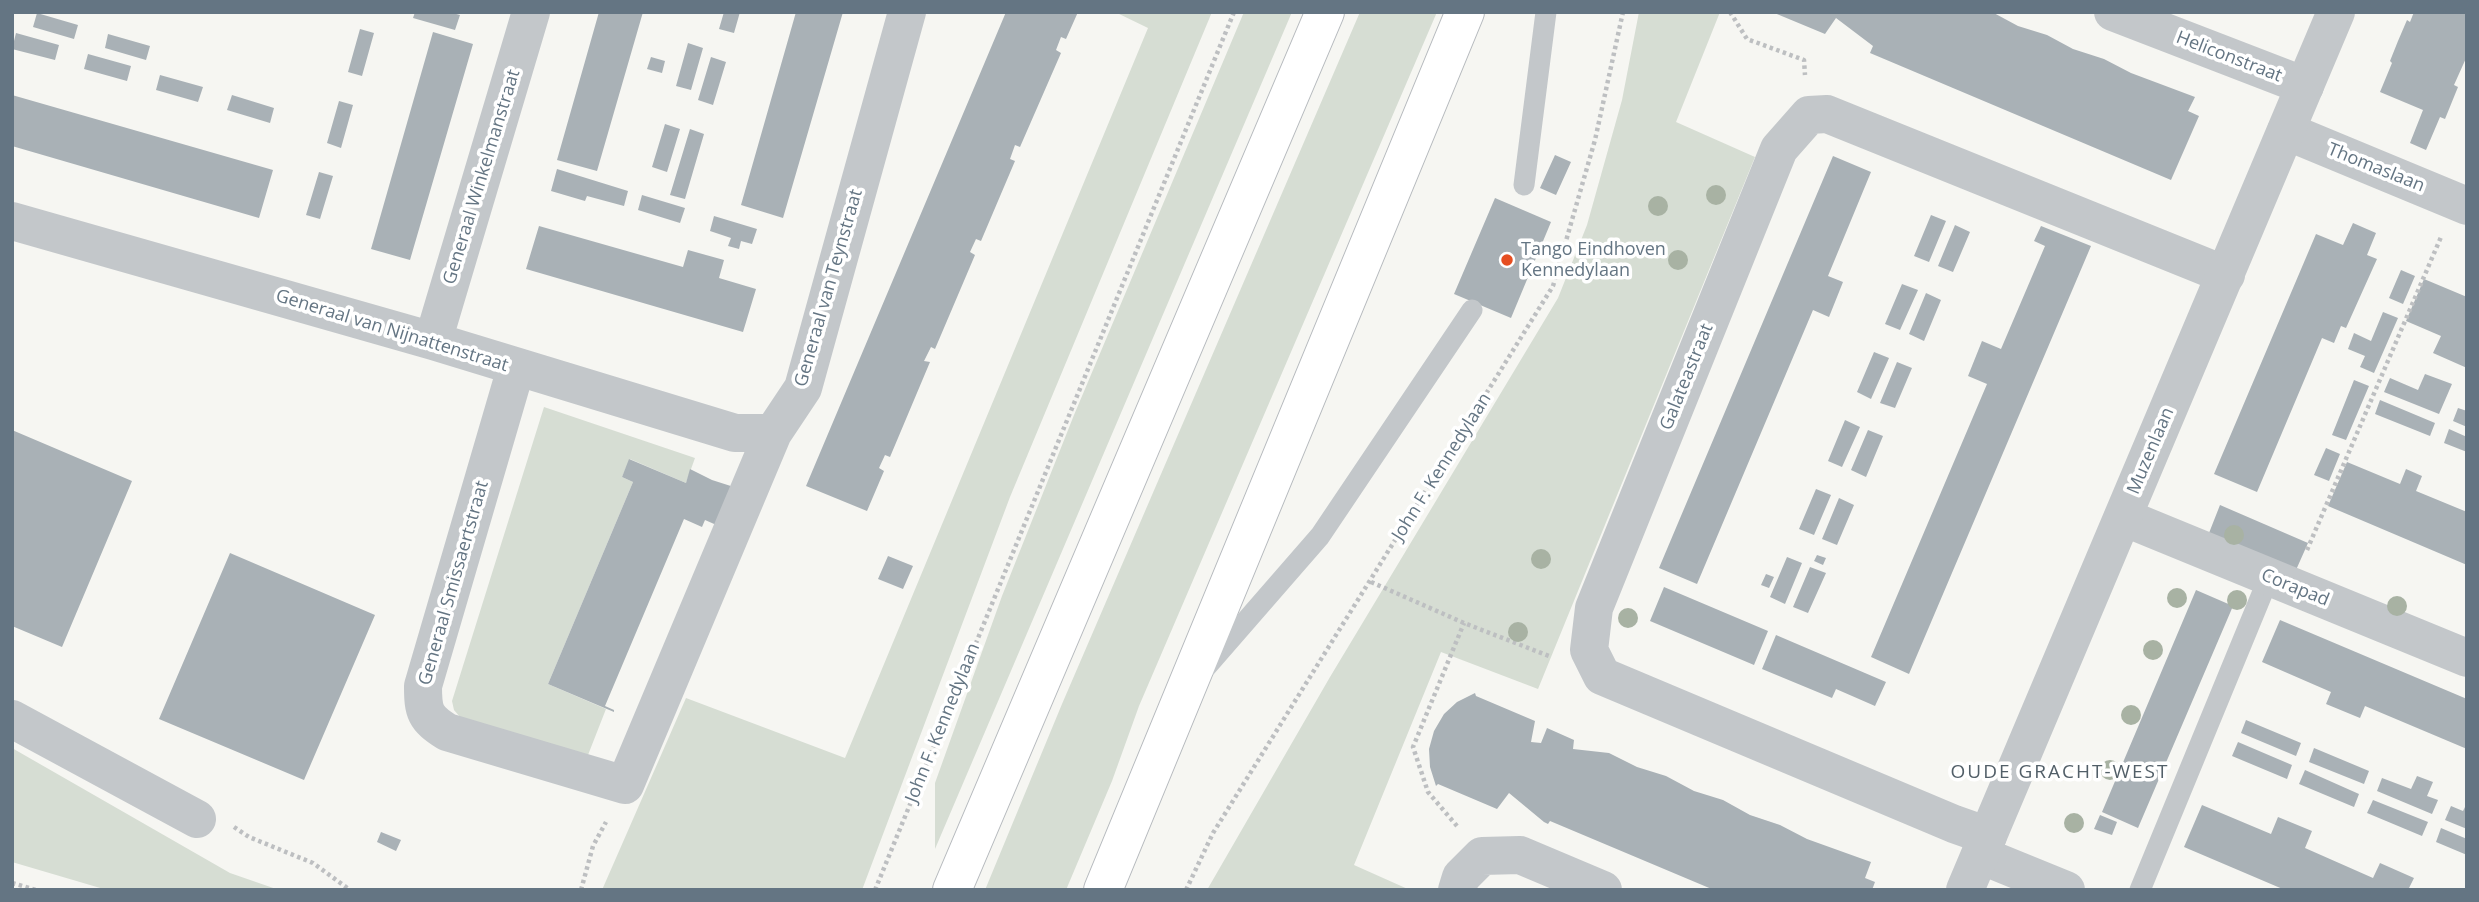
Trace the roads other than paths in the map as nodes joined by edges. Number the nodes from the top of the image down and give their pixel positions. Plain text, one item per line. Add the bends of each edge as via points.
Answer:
1 (531, 12) edge
2 (907, 12) edge
3 (1325, 12) edge
4 (1465, 12) edge
5 (1546, 12) edge
6 (2113, 12) edge
7 (2336, 12) edge
8 (2305, 86) junction
9 (2286, 131) junction
10 (1524, 185) dead end
11 (2463, 194) edge
12 (12, 221) edge
13 (2225, 275) junction
14 (1472, 310) dead end
15 (433, 341) junction
16 (516, 368) junction
17 (773, 433) junction
18 (2123, 517) junction
19 (2280, 582) junction
20 (2467, 659) edge
21 (1188, 687) junction
22 (12, 719) edge
23 (625, 785) joint
24 (197, 819) road end
25 (1984, 845) junction
26 (952, 890) edge
27 (1103, 890) edge
28 (1457, 890) edge
29 (1603, 890) edge
30 (1965, 890) edge
31 (2066, 890) edge
32 (2140, 890) edge

1 - 15 street, Generaal Winkelmanstraat
2 - 17 street, Generaal van Teynstraat via 803,388
3 - 26 main road
4 - 21 main road
5 - 10 lane
6 - 8 street, Heliconstraat
7 - 8 street, Muzenlaan
8 - 9 street, Muzenlaan
9 - 11 street, Thomaslaan
9 - 13 street, Muzenlaan
12 - 15 street, Generaal van Nijnattenstraat
13 - 18 street, Muzenlaan
13 - 25 street, Galateastraat via 1827,114 1809,115 1779,149 1594,608 1589,650 1602,676 1954,824
14 - 21 lane via 1320,536
15 - 16 street, Generaal van Nijnattenstraat
16 - 17 street, Generaal van Nijnattenstraat via 736,433
16 - 23 street, Generaal Smissaertstraat via 423,686 423,708 431,723 447,732
17 - 23 street, Generaal van Teynstraat
18 - 19 street, Corapad
18 - 25 street, Muzenlaan
19 - 20 street, Corapad
19 - 32 lane
21 - 27 main road
22 - 24 street
25 - 30 street, Muzenlaan
25 - 31 street
28 - 29 street via 1461,877 1482,856 1520,855

